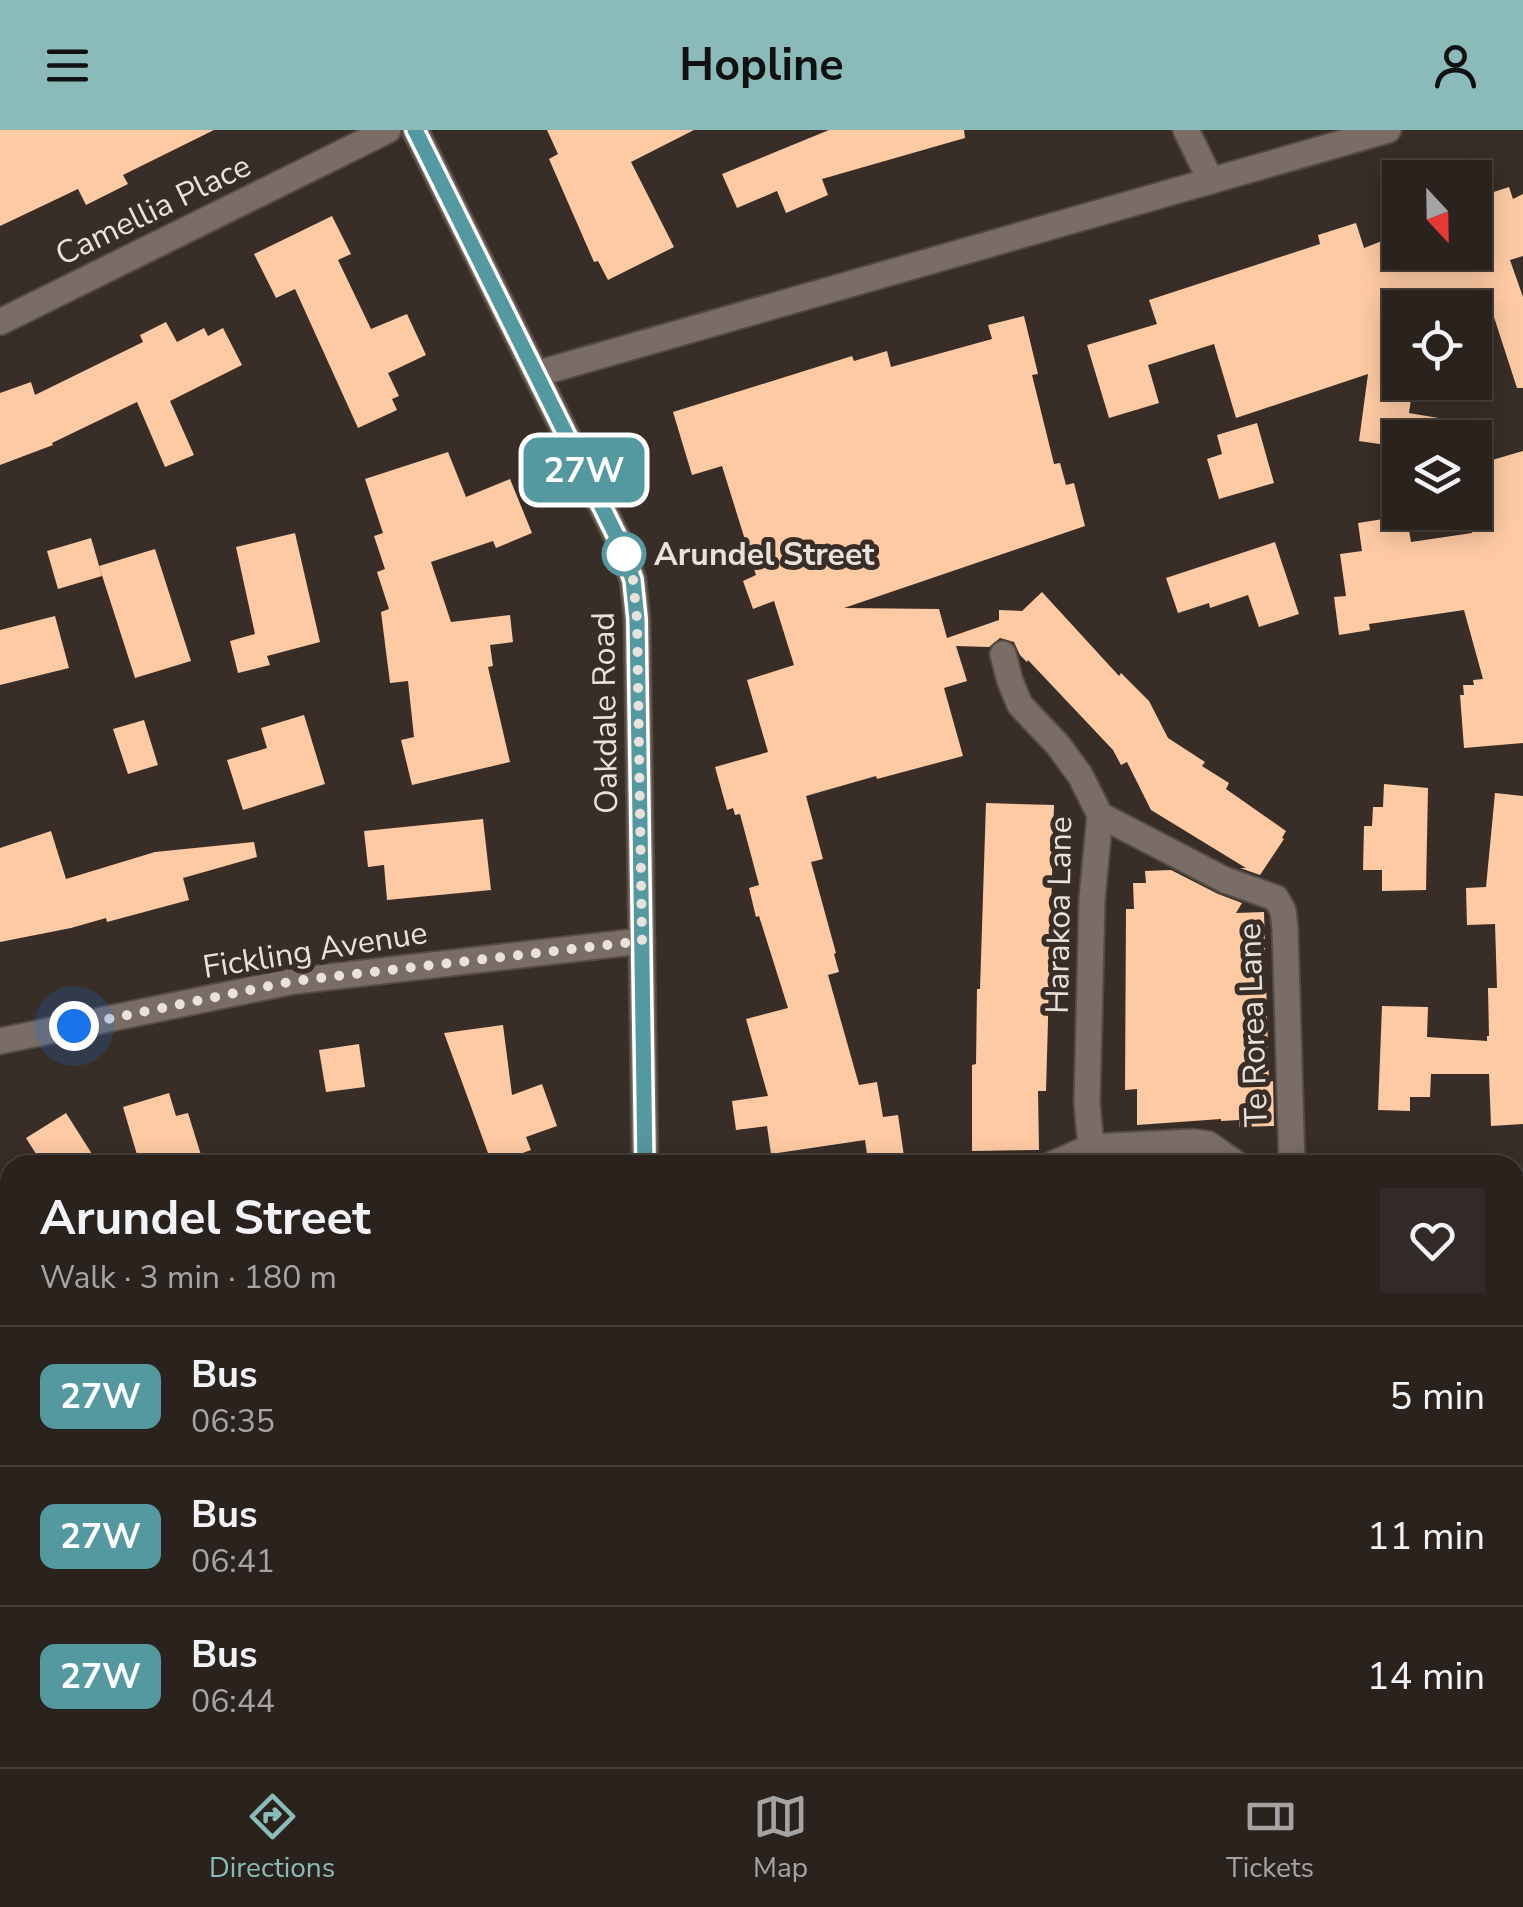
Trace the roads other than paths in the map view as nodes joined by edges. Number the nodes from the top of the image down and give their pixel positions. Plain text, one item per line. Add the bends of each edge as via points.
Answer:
1 (388, 130) edge
2 (416, 130) edge
3 (1186, 130) edge
4 (1388, 130) edge
5 (1211, 181) junction
6 (0, 322) edge
7 (536, 374) junction
8 (1002, 654) dead end
9 (1100, 815) junction
10 (642, 941) junction
11 (0, 1040) edge
12 (1090, 1147) junction
13 (645, 1155) edge
14 (1073, 1155) edge
15 (1224, 1155) edge
16 (1292, 1155) edge

1 - 6 street, Camellia Place
2 - 7 street, Oakdale Road
3 - 5 street
4 - 5 street
5 - 7 street
7 - 10 street, Oakdale Road via 633,580
8 - 9 street, Harakoa Lane via 1020,705 1080,775
9 - 12 street, Harakoa Lane via 1092,899
9 - 16 street, Te Rorea Lane via 1280,904
10 - 11 street, Fickling Avenue via 294,981
10 - 13 street, Oakdale Road
12 - 14 street
12 - 15 street via 1180,1142 1208,1144

